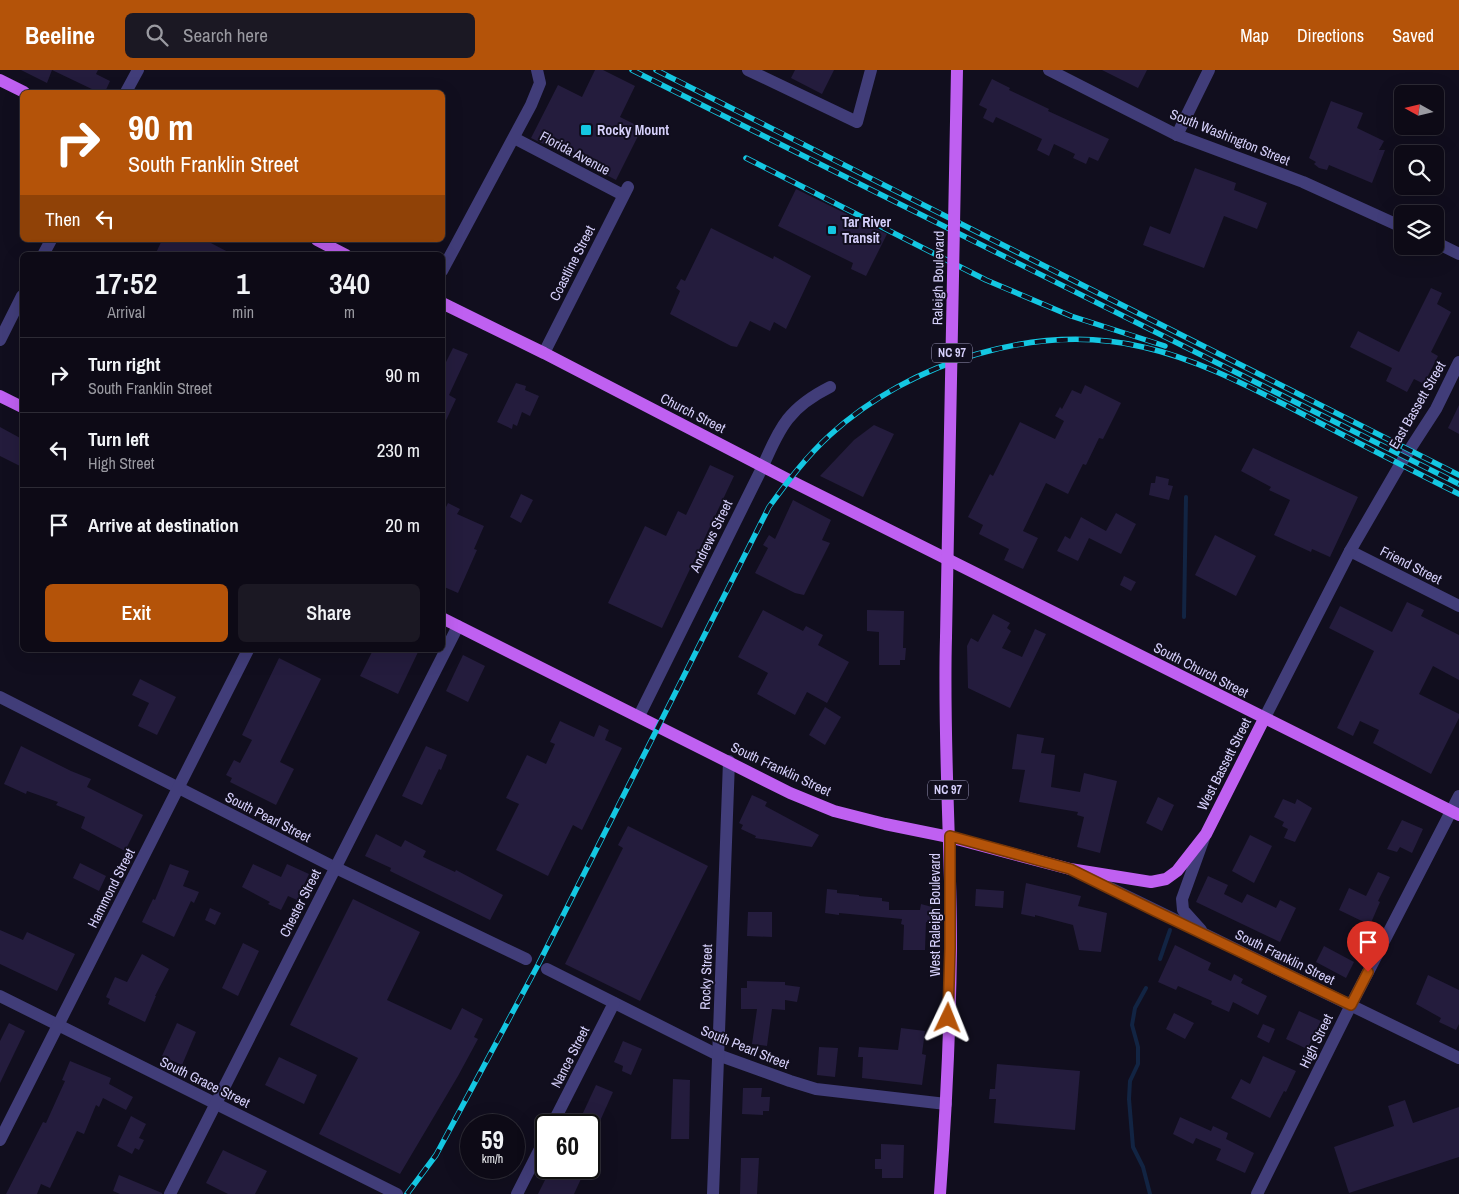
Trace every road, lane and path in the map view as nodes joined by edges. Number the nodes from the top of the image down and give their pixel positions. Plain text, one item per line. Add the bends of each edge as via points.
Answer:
1 (138, 70) edge
2 (537, 70) edge
3 (748, 70) edge
4 (871, 70) edge
5 (958, 70) edge
6 (1049, 70) edge
7 (1209, 70) edge
8 (0, 80) edge
9 (20, 90) edge
10 (127, 90) edge
11 (1177, 135) junction
12 (514, 138) junction
13 (625, 191) joint
14 (1394, 223) edge
15 (320, 242) edge
16 (1444, 246) edge
17 (340, 252) edge
18 (1459, 254) edge
19 (445, 265) edge
20 (20, 300) edge
21 (445, 304) edge
22 (0, 340) edge
23 (544, 353) junction
24 (1459, 362) edge
25 (830, 387) dead end
26 (0, 396) edge
27 (20, 406) edge
28 (1401, 464) joint
29 (763, 466) junction
30 (930, 550) joint
31 (1350, 551) junction
32 (1459, 606) edge
33 (445, 620) edge
34 (458, 626) junction
35 (946, 636) joint
36 (445, 651) edge
37 (247, 652) edge
38 (445, 652) edge
39 (0, 697) edge
40 (639, 716) junction
41 (1264, 718) junction
42 (728, 761) junction
43 (178, 788) junction
44 (1459, 796) edge
45 (1455, 813) edge
46 (1206, 834) junction
47 (950, 836) junction
48 (334, 867) junction
49 (1070, 869) junction
50 (1206, 935) junction
51 (526, 959) dead end
52 (547, 969) dead end
53 (0, 996) edge
54 (614, 1003) junction
55 (1351, 1005) junction
56 (58, 1026) junction
57 (718, 1056) junction
58 (1459, 1058) edge
59 (216, 1104) junction
60 (946, 1104) junction
61 (558, 1114) edge
62 (0, 1140) edge
63 (535, 1159) edge
64 (170, 1194) edge
65 (397, 1194) edge
66 (517, 1194) edge
67 (713, 1194) edge
68 (940, 1194) edge
69 (1257, 1194) edge

1 - 10 street
2 - 12 street via 540,83
3 - 4 street via 857,122
5 - 35 main road, Raleigh Boulevard / NC 97, bridge
6 - 11 street, South Washington Street
7 - 11 street
8 - 9 main road
11 - 14 street, South Washington Street via 1303,182
12 - 13 street, Florida Avenue
12 - 19 street
13 - 23 street, Coastline Street
15 - 17 main road
16 - 18 street
20 - 22 street
21 - 23 main road, Church Street
23 - 29 main road, Church Street
24 - 28 street, East Bassett Street via 1436,408
25 - 29 street, Andrews Street via 797,408 784,422
26 - 27 main road
28 - 31 street, West Bassett Street
29 - 30 main road, Church Street
29 - 40 street, Andrews Street
30 - 41 main road, South Church Street
31 - 32 street, Friend Street
31 - 41 street, West Bassett Street
33 - 34 main road, South Franklin Street
34 - 36 street, Chester Street
34 - 40 main road, South Franklin Street
35 - 47 main road, West Raleigh Boulevard / NC 97
37 - 43 street, Hammond Street
38 - 48 street, Chester Street
39 - 43 street, South Pearl Street
40 - 42 main road, South Franklin Street
41 - 45 main road, South Church Street
41 - 46 main road, West Bassett Street
42 - 47 main road, South Franklin Street via 834,811
42 - 57 street, Rocky Street
43 - 48 street, South Pearl Street
43 - 56 street, Hammond Street
44 - 45 street, High Street
45 - 55 street, High Street
46 - 49 main road, West Bassett Street via 1177,871 1166,879 1151,882
46 - 50 street, South Franklin Street via 1182,899 1183,910
47 - 49 main road, South Franklin Street
47 - 60 main road, West Raleigh Boulevard / NC 97
48 - 51 street, South Pearl Street
48 - 59 street, Chester Street
49 - 50 street, South Franklin Street
50 - 55 street, South Franklin Street
52 - 54 street, South Pearl Street
53 - 56 street, South Grace Street
54 - 57 street, South Pearl Street
54 - 61 street, Nance Street
55 - 58 street, South Franklin Street
55 - 69 street, High Street
56 - 59 street, South Grace Street
56 - 62 street, Hammond Street
57 - 60 street, South Pearl Street via 816,1089
57 - 67 street, Rocky Street
59 - 64 street, Chester Street
59 - 65 street, South Grace Street
60 - 68 main road, West Raleigh Boulevard / NC 97
63 - 66 street

